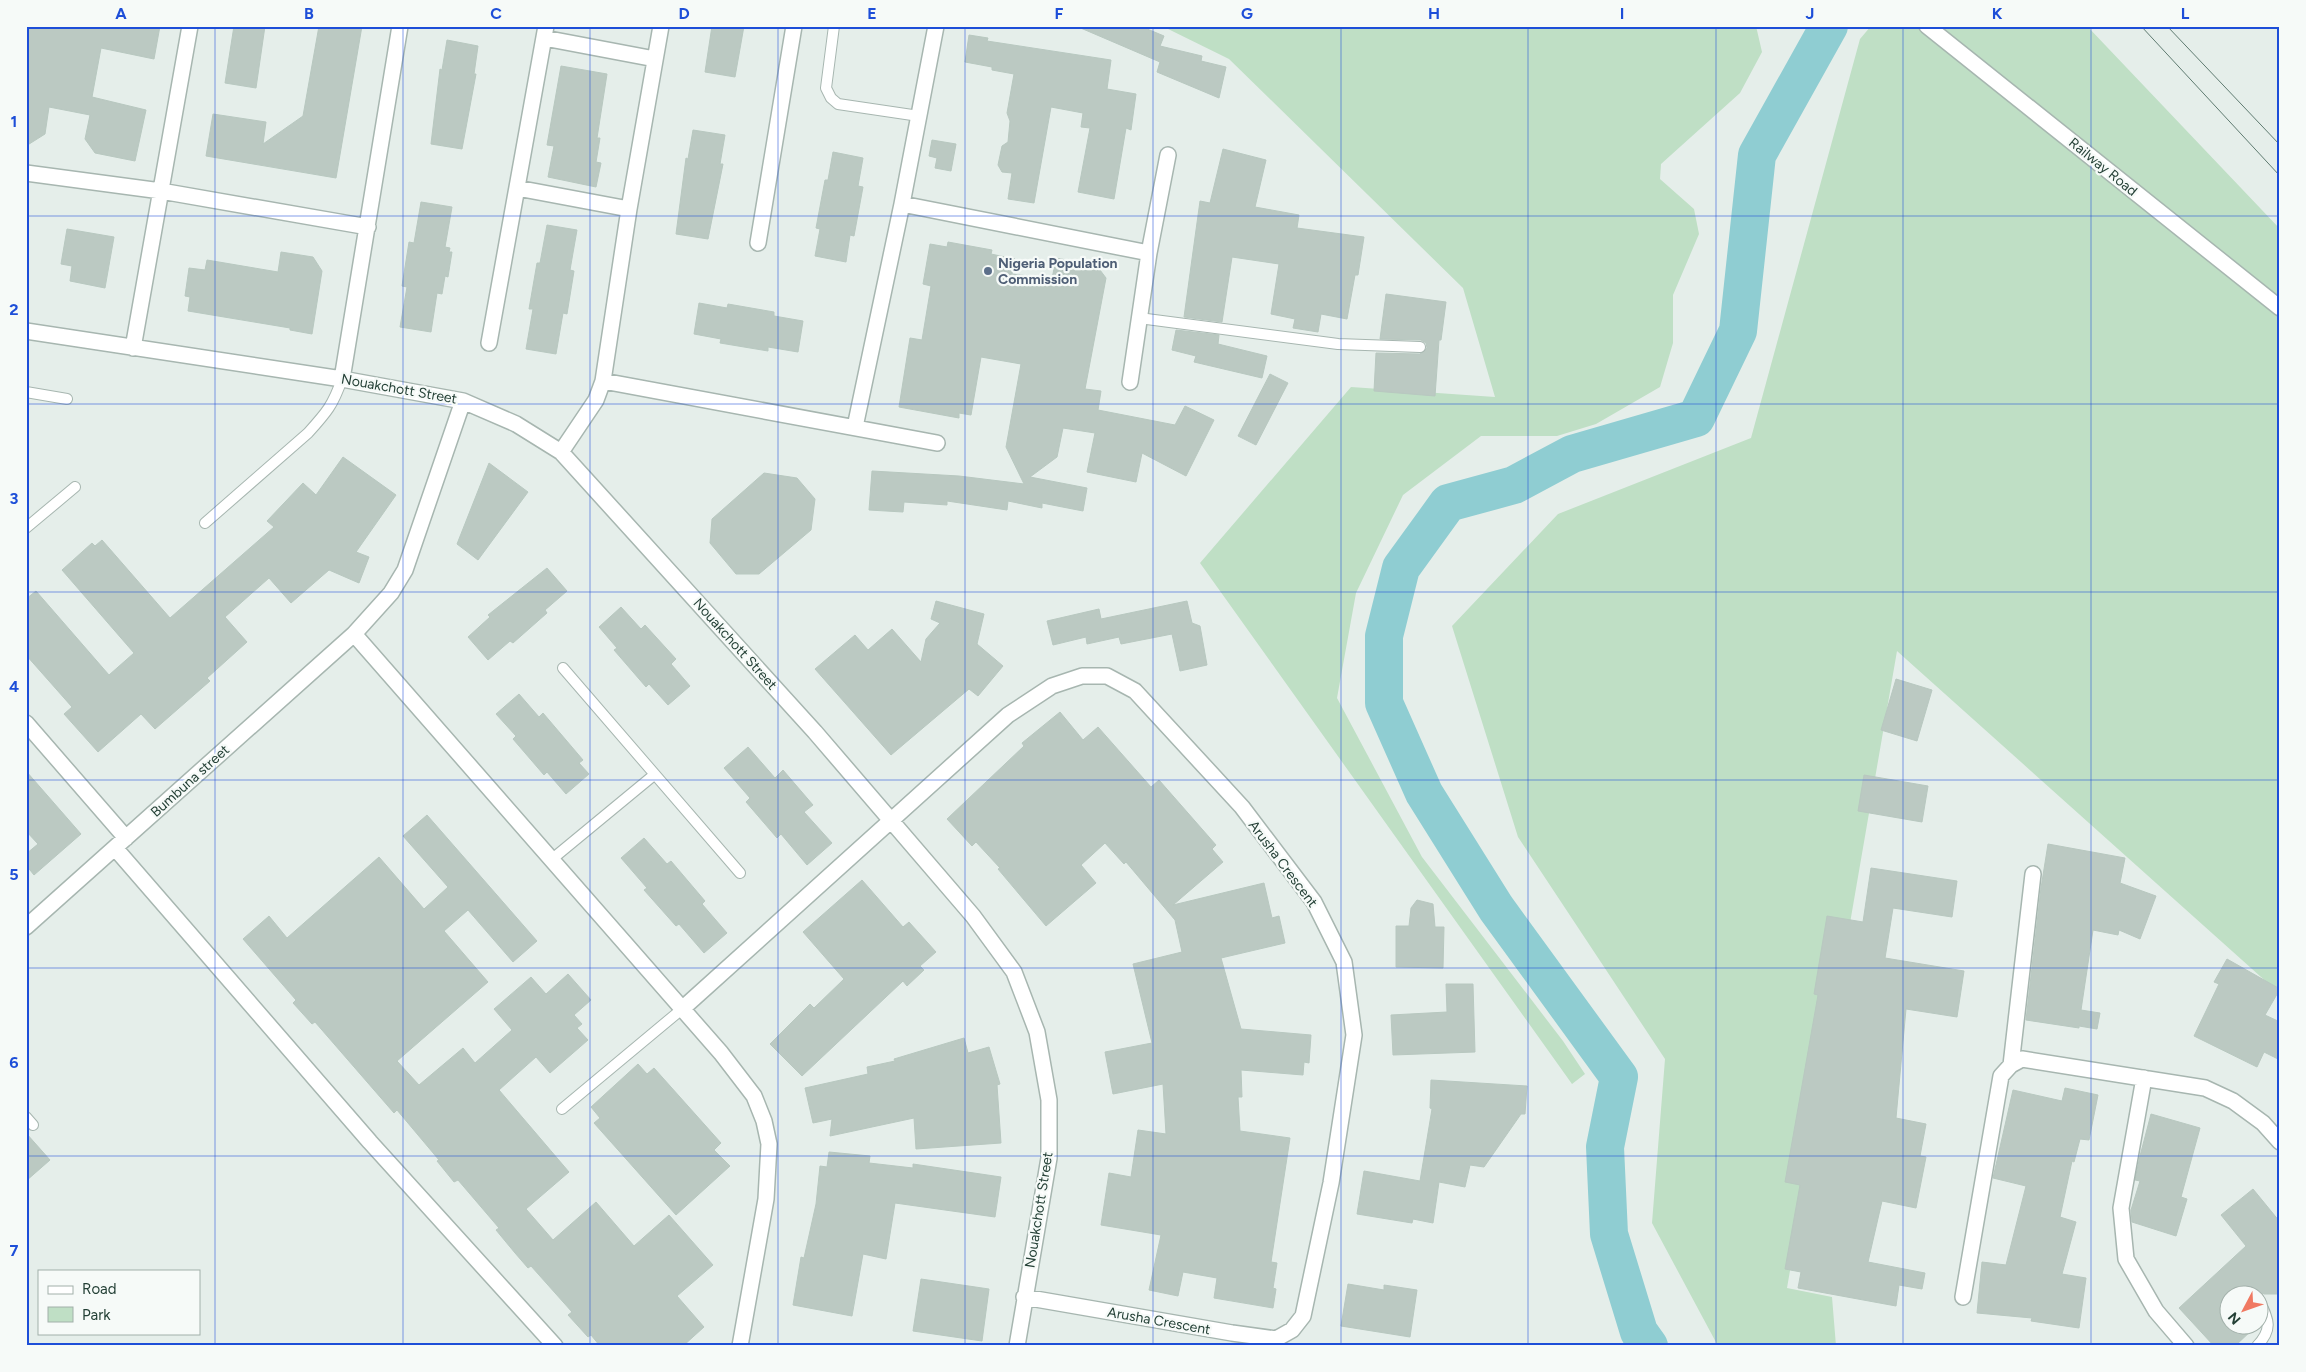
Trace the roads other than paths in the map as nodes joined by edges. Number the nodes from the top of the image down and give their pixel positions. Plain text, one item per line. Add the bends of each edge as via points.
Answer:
1 (190, 26) edge
2 (400, 26) edge
3 (661, 26) edge
4 (794, 26) edge
5 (834, 26) edge
6 (936, 26) edge
7 (1926, 26) edge
8 (545, 32) edge
9 (655, 59) junction
10 (919, 116) junction
11 (1168, 155) dead end
12 (26, 173) edge
13 (517, 188) junction
14 (161, 191) junction
15 (902, 204) junction
16 (629, 209) junction
17 (368, 226) junction
18 (758, 243) dead end
19 (1149, 253) junction
20 (2280, 308) edge
21 (1139, 318) junction
22 (26, 331) edge
23 (490, 343) dead end
24 (1420, 347) dead end
25 (133, 348) junction
26 (342, 378) junction
27 (603, 381) junction
28 (1130, 382) dead end
29 (26, 392) edge
30 (67, 400) dead end
31 (463, 401) junction
32 (855, 427) junction
33 (937, 443) dead end
34 (561, 452) junction
35 (75, 487) dead end
36 (205, 523) dead end
37 (26, 528) edge
38 (354, 634) junction
39 (563, 668) dead end
40 (26, 723) edge
41 (654, 775) junction
42 (891, 821) junction
43 (121, 843) junction
44 (551, 860) junction
45 (740, 873) dead end
46 (2033, 874) dead end
47 (26, 927) edge
48 (682, 1009) junction
49 (2011, 1065) junction
50 (2144, 1078) junction
51 (562, 1109) dead end
52 (2280, 1142) edge
53 (1024, 1297) junction
54 (1962, 1297) dead end
55 (2267, 1334) edge
56 (555, 1346) edge
57 (740, 1346) edge
58 (1017, 1346) edge
59 (2186, 1346) edge
60 (2257, 1346) edge

1 - 14 street
2 - 17 street
3 - 9 street
4 - 18 street
5 - 10 lane via 826,88 830,98 838,104
6 - 10 street
7 - 20 street, Railway Road
8 - 9 street
8 - 13 street
9 - 16 street
10 - 15 street
11 - 19 street
12 - 14 street
13 - 16 street
13 - 23 street
14 - 17 street
14 - 25 street
15 - 19 street
15 - 32 street
16 - 27 street
17 - 26 street
19 - 21 street
21 - 24 lane via 1338,344
21 - 28 street
22 - 25 street, Nouakchott Street
25 - 26 street, Nouakchott Street
26 - 31 street, Nouakchott Street
26 - 36 lane via 334,402 318,422
27 - 32 street
27 - 34 street via 596,400
29 - 30 lane
31 - 34 street, Nouakchott Street via 516,424
31 - 38 street, Bumbuna street via 405,570 391,593
32 - 33 street
34 - 42 street, Nouakchott Street via 815,732
35 - 37 lane
38 - 43 street, Bumbuna street
38 - 44 street
39 - 41 lane
40 - 43 street
41 - 44 lane
41 - 45 lane
42 - 48 street, Arusha Crescent
42 - 53 street, Nouakchott Street via 973,916 1014,972 1037,1032 1048,1100 1049,1158
42 - 53 street, Arusha Crescent via 1008,715 1052,686 1082,676 1107,676 1135,691 1242,807 1314,902 1344,962 1354,1035 1331,1183 1310,1288 1303,1316 1292,1330 1276,1339 1232,1334
43 - 47 street, Bumbuna street
43 - 56 street via 370,1142
44 - 48 street
46 - 49 street
48 - 51 lane
48 - 57 street via 754,1096 769,1144 766,1200
49 - 50 street via 2022,1059
49 - 54 street via 2002,1076
50 - 52 street via 2205,1088 2233,1101 2263,1123
50 - 59 street via 2121,1208 2126,1259 2156,1311
53 - 58 street, Nouakchott Street
55 - 60 lane

